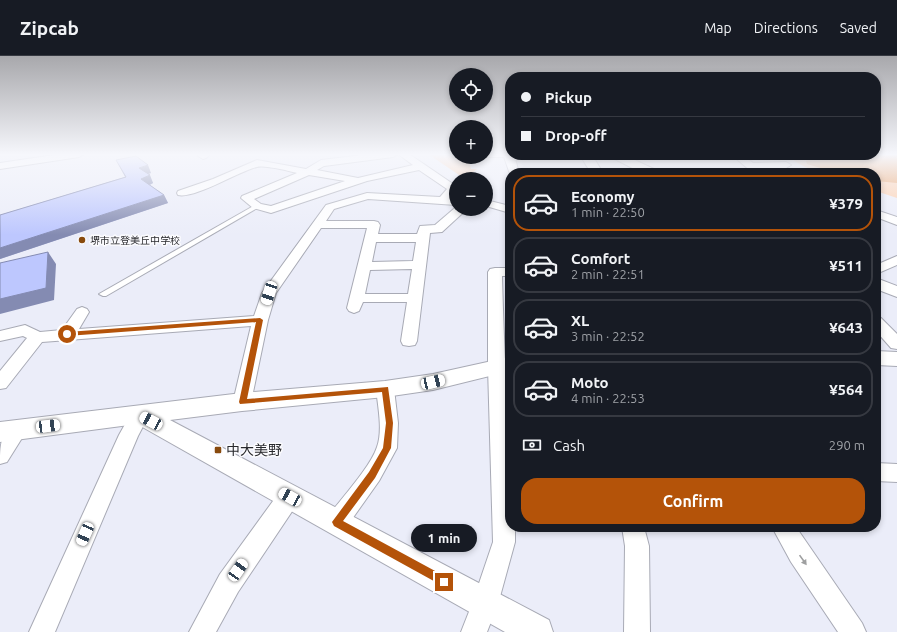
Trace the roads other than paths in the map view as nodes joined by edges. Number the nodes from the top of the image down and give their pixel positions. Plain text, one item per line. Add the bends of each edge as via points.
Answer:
1 (217, 181) edge
2 (287, 181) edge
3 (354, 181) edge
4 (358, 181) edge
5 (182, 193) dead end
6 (369, 196) junction
7 (449, 201) edge
8 (493, 205) edge
9 (257, 206) junction
10 (505, 209) edge
11 (881, 215) edge
12 (453, 216) edge
13 (897, 221) edge
14 (318, 224) junction
15 (371, 238) junction
16 (423, 238) junction
17 (897, 260) edge
18 (419, 265) junction
19 (364, 266) junction
20 (881, 268) edge
21 (505, 272) edge
22 (881, 285) edge
23 (897, 292) edge
24 (103, 294) dead end
25 (415, 298) junction
26 (82, 312) dead end
27 (260, 320) junction
28 (881, 327) edge
29 (67, 334) junction
30 (0, 336) edge
31 (37, 337) junction
32 (409, 341) dead end
33 (897, 344) edge
34 (881, 358) edge
35 (897, 359) edge
36 (503, 365) edge
37 (0, 383) edge
38 (385, 389) junction
39 (242, 402) junction
40 (140, 415) junction
41 (8, 431) edge
42 (0, 456) edge
43 (881, 472) edge
44 (897, 473) edge
45 (290, 497) junction
46 (337, 522) junction
47 (634, 532) edge
48 (786, 532) edge
49 (485, 604) junction
50 (42, 632) edge
51 (202, 632) edge
52 (474, 632) edge
53 (537, 632) edge
54 (637, 632) edge
55 (853, 632) edge

1 - 5 street
2 - 9 street via 246,198
3 - 9 street via 271,210
4 - 6 street via 370,185
6 - 7 street
6 - 14 street via 330,207
8 - 10 street
9 - 24 lane
11 - 13 street
12 - 16 street via 438,229 424,229
14 - 15 street via 374,225
14 - 27 street via 269,293
15 - 16 street
15 - 19 street
16 - 18 street
17 - 20 street
18 - 19 street
18 - 25 street
19 - 25 street via 355,303
21 - 36 street via 495,272
22 - 23 street
25 - 32 street
26 - 29 street
27 - 29 street
27 - 39 street
28 - 33 street
29 - 31 street
30 - 31 street via 25,330
31 - 37 street
34 - 35 street
36 - 38 street via 433,382
36 - 49 street via 504,542
38 - 39 street
38 - 46 street via 389,423 387,448 372,475
39 - 40 street
40 - 41 street
40 - 45 street
40 - 50 street
41 - 42 street
43 - 44 street
45 - 46 street
45 - 51 street via 229,583
46 - 49 street
47 - 54 street via 637,546
48 -> 55 street
49 - 52 street
49 - 53 street

